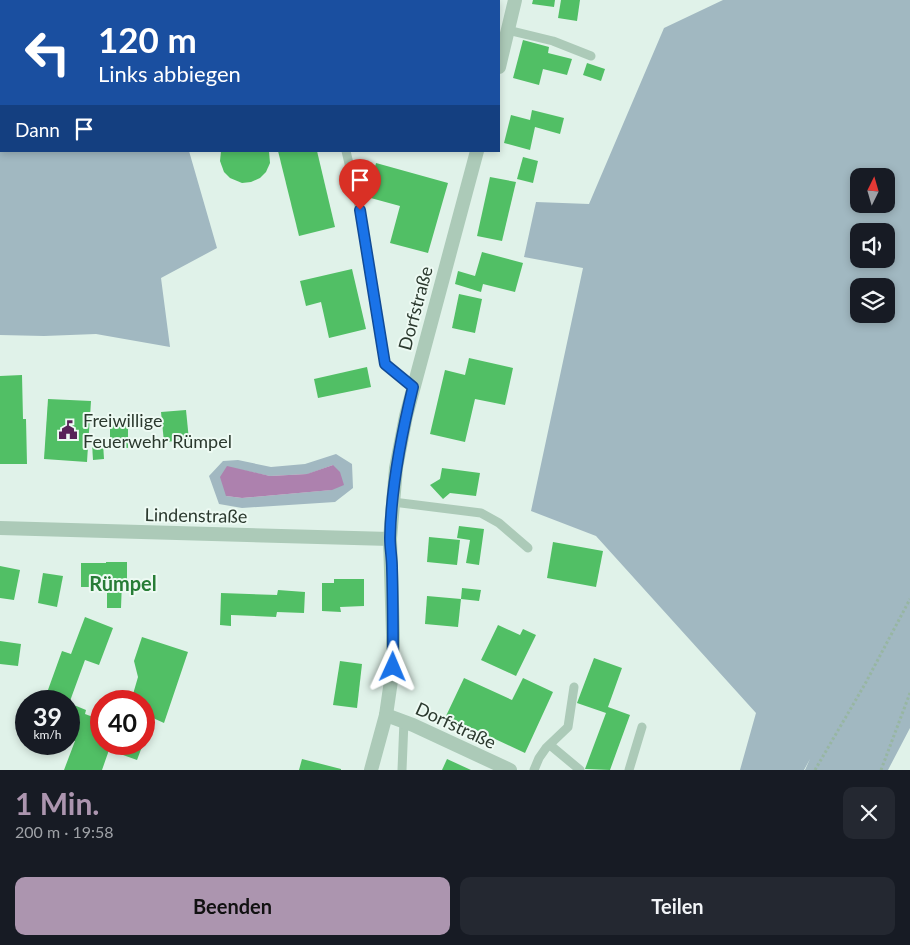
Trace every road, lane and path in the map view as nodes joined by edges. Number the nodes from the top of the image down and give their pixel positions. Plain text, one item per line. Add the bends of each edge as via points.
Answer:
1 (515, 0) edge
2 (508, 30) junction
3 (591, 56) dead end
4 (500, 63) edge
5 (346, 152) edge
6 (477, 152) edge
7 (413, 387) junction
8 (393, 502) junction
9 (0, 528) edge
10 (390, 539) junction
11 (528, 548) dead end
12 (910, 599) edge
13 (574, 687) dead end
14 (910, 694) edge
15 (386, 715) junction
16 (404, 721) junction
17 (642, 728) dead end
18 (550, 745) junction
19 (371, 770) edge
20 (402, 770) edge
21 (510, 770) edge
22 (534, 770) edge
23 (580, 770) edge
24 (629, 770) edge
25 (815, 770) edge
26 (881, 770) edge

1 - 2 street
2 - 3 lane via 553,41
2 - 4 street
5 - 7 lane via 360,210 385,364
6 - 7 street, Dorfstraße
7 - 8 street, Dorfstraße
8 - 10 street, Dorfstraße
8 - 11 lane via 481,513 499,523
9 - 10 street, Lindenstraße
10 - 15 street, Dorfstraße via 393,659
12 - 25 path
13 - 18 lane via 568,727
14 - 26 path
15 - 16 street, Dorfstraße
15 - 19 street, Dorfstraße
16 - 20 lane
16 - 21 street, Dorfstraße
17 - 24 lane
18 - 22 lane
18 - 23 lane

